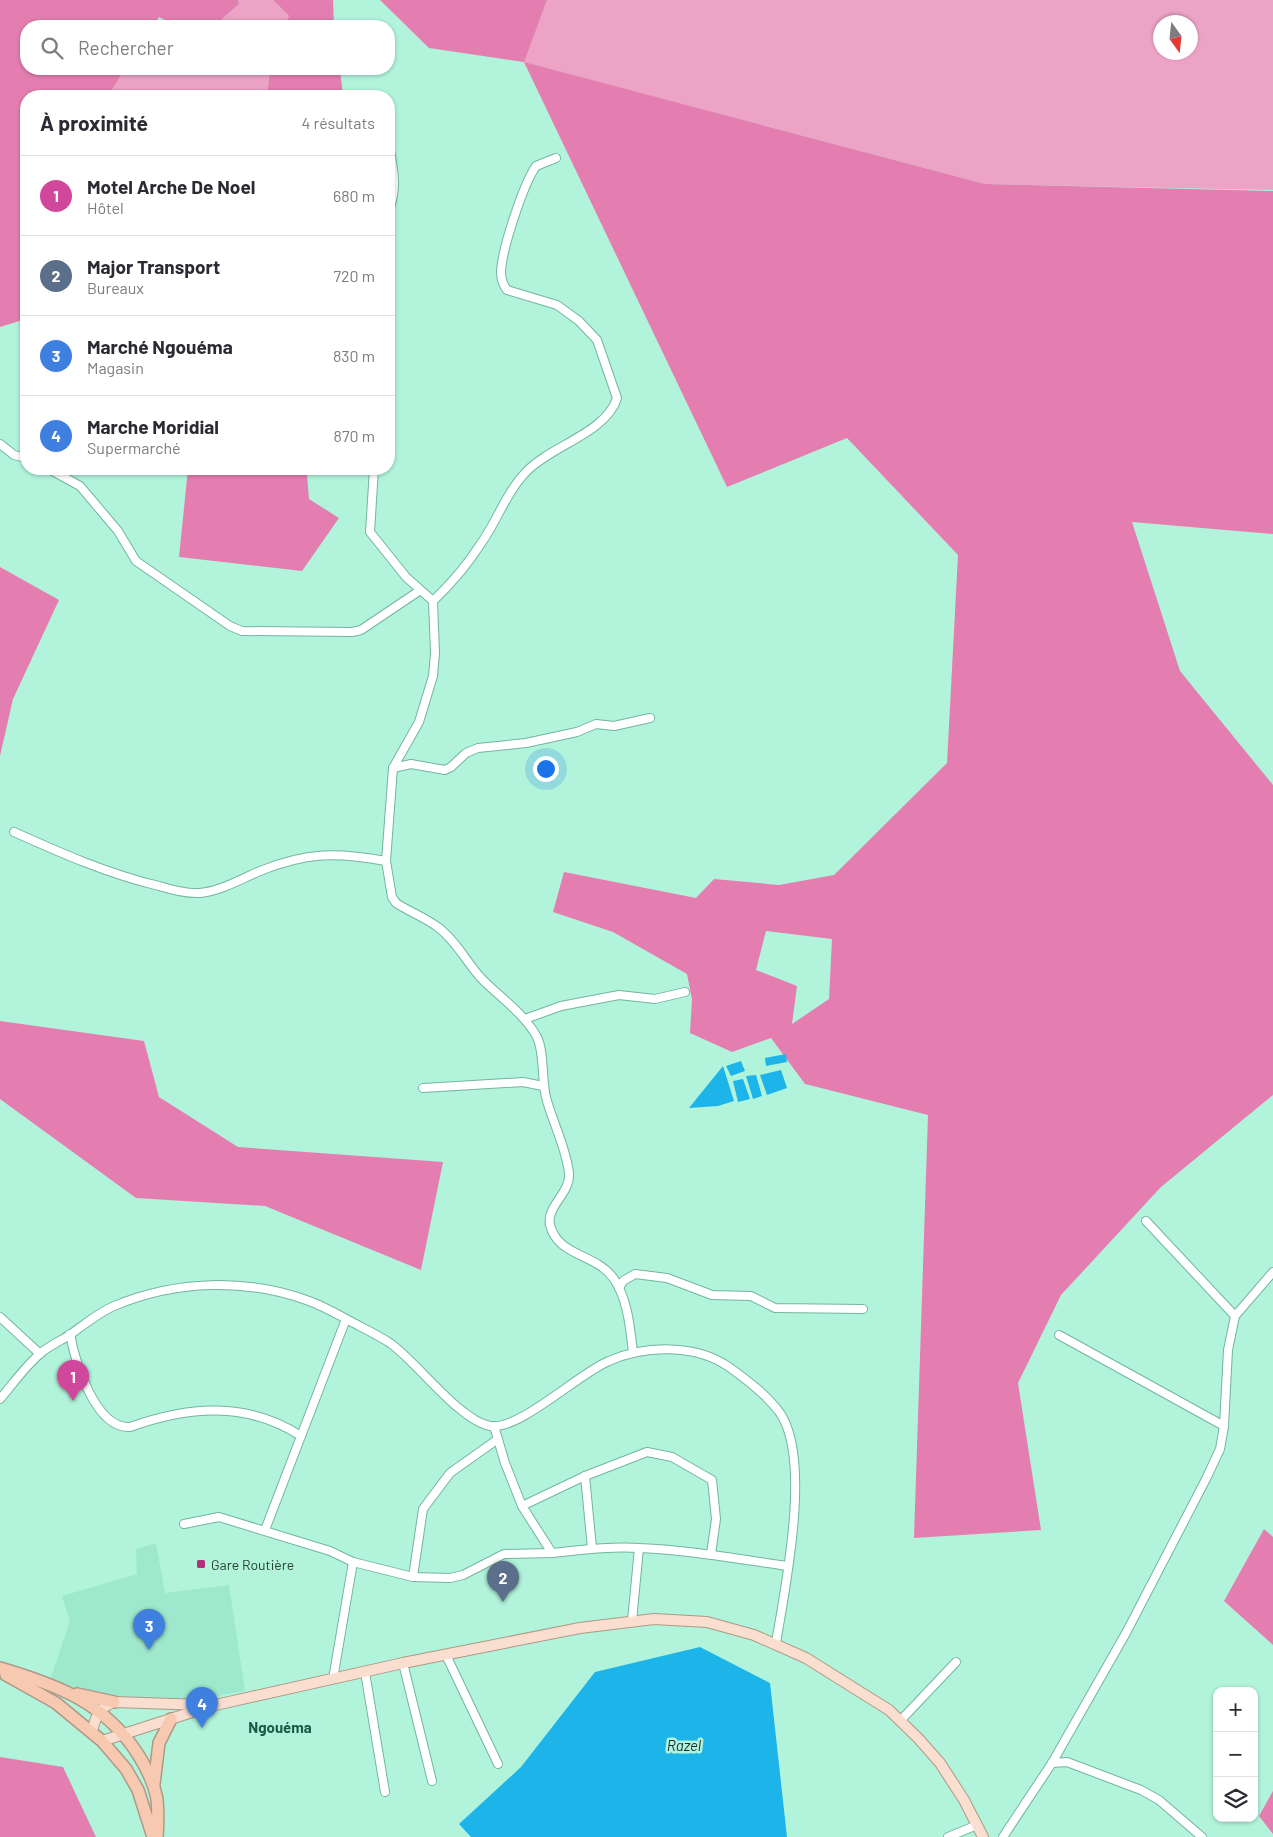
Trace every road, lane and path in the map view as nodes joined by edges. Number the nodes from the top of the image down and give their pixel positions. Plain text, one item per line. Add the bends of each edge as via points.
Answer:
1 (556, 158) dead end
2 (395, 177) edge
3 (395, 190) edge
4 (0, 444) edge
5 (20, 456) edge
6 (60, 475) edge
7 (374, 475) edge
8 (420, 591) junction
9 (433, 601) junction
10 (650, 718) dead end
11 (393, 768) junction
12 (14, 832) dead end
13 (386, 861) junction
14 (685, 992) dead end
15 (525, 1019) junction
16 (543, 1086) junction
17 (423, 1088) dead end
18 (1146, 1221) dead end
19 (1273, 1272) edge
20 (619, 1288) junction
21 (863, 1309) dead end
22 (1235, 1316) junction
23 (0, 1317) edge
24 (346, 1320) junction
25 (70, 1334) junction
26 (1059, 1335) dead end
27 (633, 1352) junction
28 (40, 1354) junction
29 (0, 1398) edge
30 (494, 1426) junction
31 (1224, 1426) junction
32 (301, 1436) junction
33 (498, 1440) junction
34 (585, 1476) junction
35 (522, 1506) junction
36 (184, 1524) dead end
37 (265, 1530) junction
38 (592, 1548) junction
39 (639, 1548) junction
40 (552, 1553) junction
41 (711, 1554) junction
42 (352, 1562) junction
43 (788, 1566) junction
44 (413, 1578) junction
45 (632, 1620) junction
46 (776, 1643) junction
47 (446, 1655) junction
48 (956, 1662) dead end
49 (403, 1663) junction
50 (0, 1670) edge
51 (365, 1672) junction
52 (334, 1679) junction
53 (69, 1693) junction
54 (114, 1702) junction
55 (211, 1706) junction
56 (100, 1712) junction
57 (171, 1719) junction
58 (901, 1720) junction
59 (92, 1732) junction
60 (124, 1735) junction
61 (102, 1741) junction
62 (1052, 1763) junction
63 (498, 1764) dead end
64 (432, 1781) dead end
65 (154, 1786) junction
66 (386, 1792) dead end
67 (977, 1825) junction
68 (153, 1837) edge
69 (157, 1837) edge
70 (948, 1837) edge
71 (983, 1837) edge
72 (1002, 1837) edge
73 (1202, 1837) edge

1 - 9 street via 536,166 525,189 501,272 503,284 507,290 557,305 579,321 597,340 617,398 614,408 596,426 540,459 526,472 513,488 483,542 455,580
2 - 3 street
4 - 5 street
6 - 8 street via 80,486 118,531 136,561 242,631 362,630
7 - 8 street via 370,532
8 - 9 street
9 - 11 street via 435,653 431,683 419,722
10 - 11 street via 614,726 596,724 560,736 478,748 445,770 411,764
11 - 13 street
12 - 13 street via 73,859 136,880 197,893 210,892 308,856 333,854
13 - 15 street via 396,903 449,936 481,977
14 - 15 street via 655,999 619,995 561,1006
15 - 16 street via 538,1038
16 - 17 street via 522,1082
16 - 20 street via 569,1176 568,1185 550,1215 550,1225 564,1247 600,1263
18 - 22 street
19 - 22 street
20 - 21 street via 623,1281 635,1274 667,1278 712,1295 751,1296 775,1308
20 - 27 street via 628,1313
22 - 31 street via 1228,1350
23 - 28 street
24 - 25 street via 312,1302 287,1294 225,1284 160,1292 130,1300 94,1317
24 - 30 street via 388,1342 470,1417
24 - 32 street
25 - 28 street
25 - 32 street via 76,1363 85,1384 102,1412 122,1428 202,1409 227,1410 278,1423
26 - 31 street
27 - 30 street via 607,1361 579,1377 539,1407 511,1422
27 - 43 street via 686,1351 718,1359 768,1398 781,1414 789,1430 794,1469
28 - 29 street
30 - 33 street
31 - 62 street via 1220,1449 1206,1479 1126,1633
32 - 37 street
33 - 35 street
33 - 44 street via 450,1473 423,1509
34 - 35 street
34 - 38 street
34 - 41 street via 647,1452 672,1457 712,1480 716,1519
35 - 40 street
36 - 37 street via 219,1517
37 - 42 street via 330,1550
38 - 39 street
38 - 40 street
39 - 41 street
39 - 45 street
40 - 44 street via 504,1554 463,1575
41 - 43 street
42 - 44 street
42 - 52 street
43 - 46 street
45 - 46 main road via 707,1622
45 - 47 main road
46 - 58 main road via 832,1672
47 - 49 main road
47 - 63 street
48 - 58 street
49 - 51 main road
49 - 64 street
50 - 53 highway via 34,1678
50 - 59 highway via 56,1702
51 - 52 main road
51 - 66 street
52 - 55 main road
53 - 54 highway
53 - 56 highway
54 - 55 main road
54 - 56 main road
55 - 57 main road
56 - 59 main road
56 - 60 highway
57 - 60 main road
57 - 65 highway via 159,1742
58 - 67 main road via 944,1769
59 - 61 highway
60 - 61 main road
60 - 65 highway
61 - 68 highway via 126,1769 138,1790
62 - 72 street
62 - 73 street via 1067,1762 1141,1790 1159,1800
65 - 69 highway
67 - 70 street
67 - 71 main road

